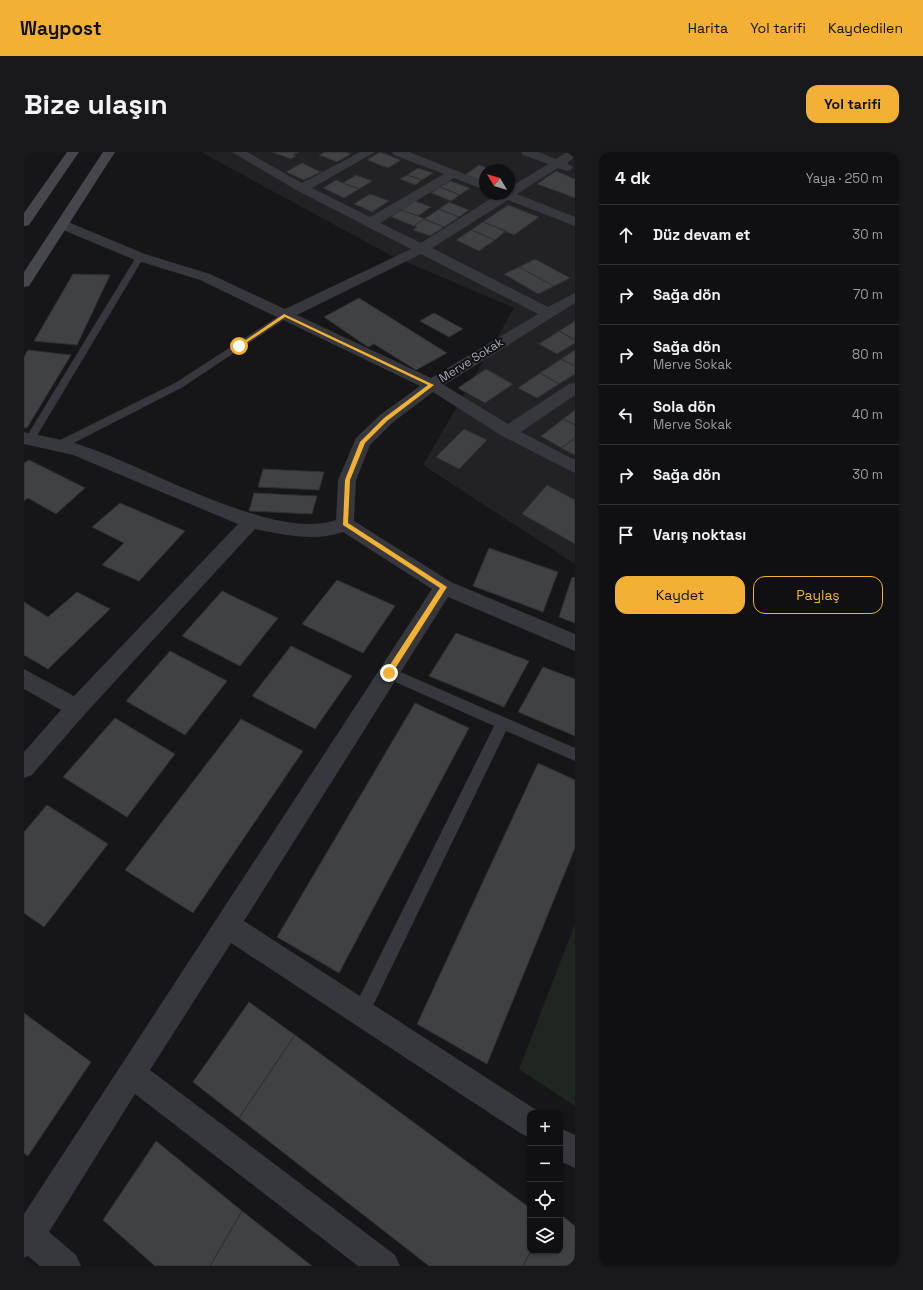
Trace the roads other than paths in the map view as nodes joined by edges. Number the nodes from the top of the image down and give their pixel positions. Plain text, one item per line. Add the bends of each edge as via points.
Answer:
1 (73, 152) edge
2 (109, 152) edge
3 (369, 152) edge
4 (398, 152) edge
5 (527, 152) edge
6 (575, 152) edge
7 (245, 153) edge
8 (557, 163) junction
9 (575, 170) edge
10 (453, 174) junction
11 (479, 184) edge
12 (302, 188) junction
13 (515, 189) edge
14 (515, 199) edge
15 (498, 200) edge
16 (24, 222) edge
17 (372, 222) junction
18 (575, 222) edge
19 (64, 225) junction
20 (423, 248) junction
21 (140, 257) junction
22 (24, 283) edge
23 (575, 297) edge
24 (548, 313) junction
25 (284, 315) junction
26 (432, 385) junction
27 (575, 388) edge
28 (508, 432) junction
29 (27, 439) edge
30 (60, 446) junction
31 (575, 467) edge
32 (251, 522) junction
33 (345, 524) junction
34 (444, 587) junction
35 (575, 643) edge
36 (389, 673) junction
37 (24, 678) edge
38 (76, 708) junction
39 (503, 722) junction
40 (575, 755) edge
41 (24, 768) edge
42 (227, 925) junction
43 (361, 1012) junction
44 (132, 1074) junction
45 (527, 1121) edge
46 (563, 1145) edge
47 (575, 1152) edge
48 (25, 1236) edge
49 (65, 1266) edge
50 (384, 1266) edge

1 - 16 main road
2 - 19 main road
3 - 12 street
4 - 10 street
5 - 8 street
6 - 8 street
7 - 12 street
8 - 9 street
8 - 13 street
10 - 11 street
10 - 17 street
12 - 17 street
14 - 18 street
15 - 20 street
17 - 20 street
19 - 21 street
19 - 22 main road
20 - 24 street
20 - 25 street
21 - 25 street via 204,277
21 - 29 lane
23 - 24 street, Merve Sokak
24 - 26 street, Merve Sokak
25 - 26 street
25 - 30 lane via 179,385
26 - 28 street
26 - 33 street, Merve Sokak via 386,419 362,442 347,480
27 - 28 street
28 - 31 street
29 - 30 street
30 - 32 street via 78,450
32 - 33 street via 302,531 328,530
32 - 38 street
33 - 34 street
34 - 35 street
34 - 36 street
36 - 39 lane
36 - 42 street
37 - 38 street
38 - 41 street
39 - 40 lane
39 - 43 lane
42 - 43 street
42 - 44 street
43 - 45 street
44 - 48 street
44 - 50 street
46 - 47 street
48 - 49 street

